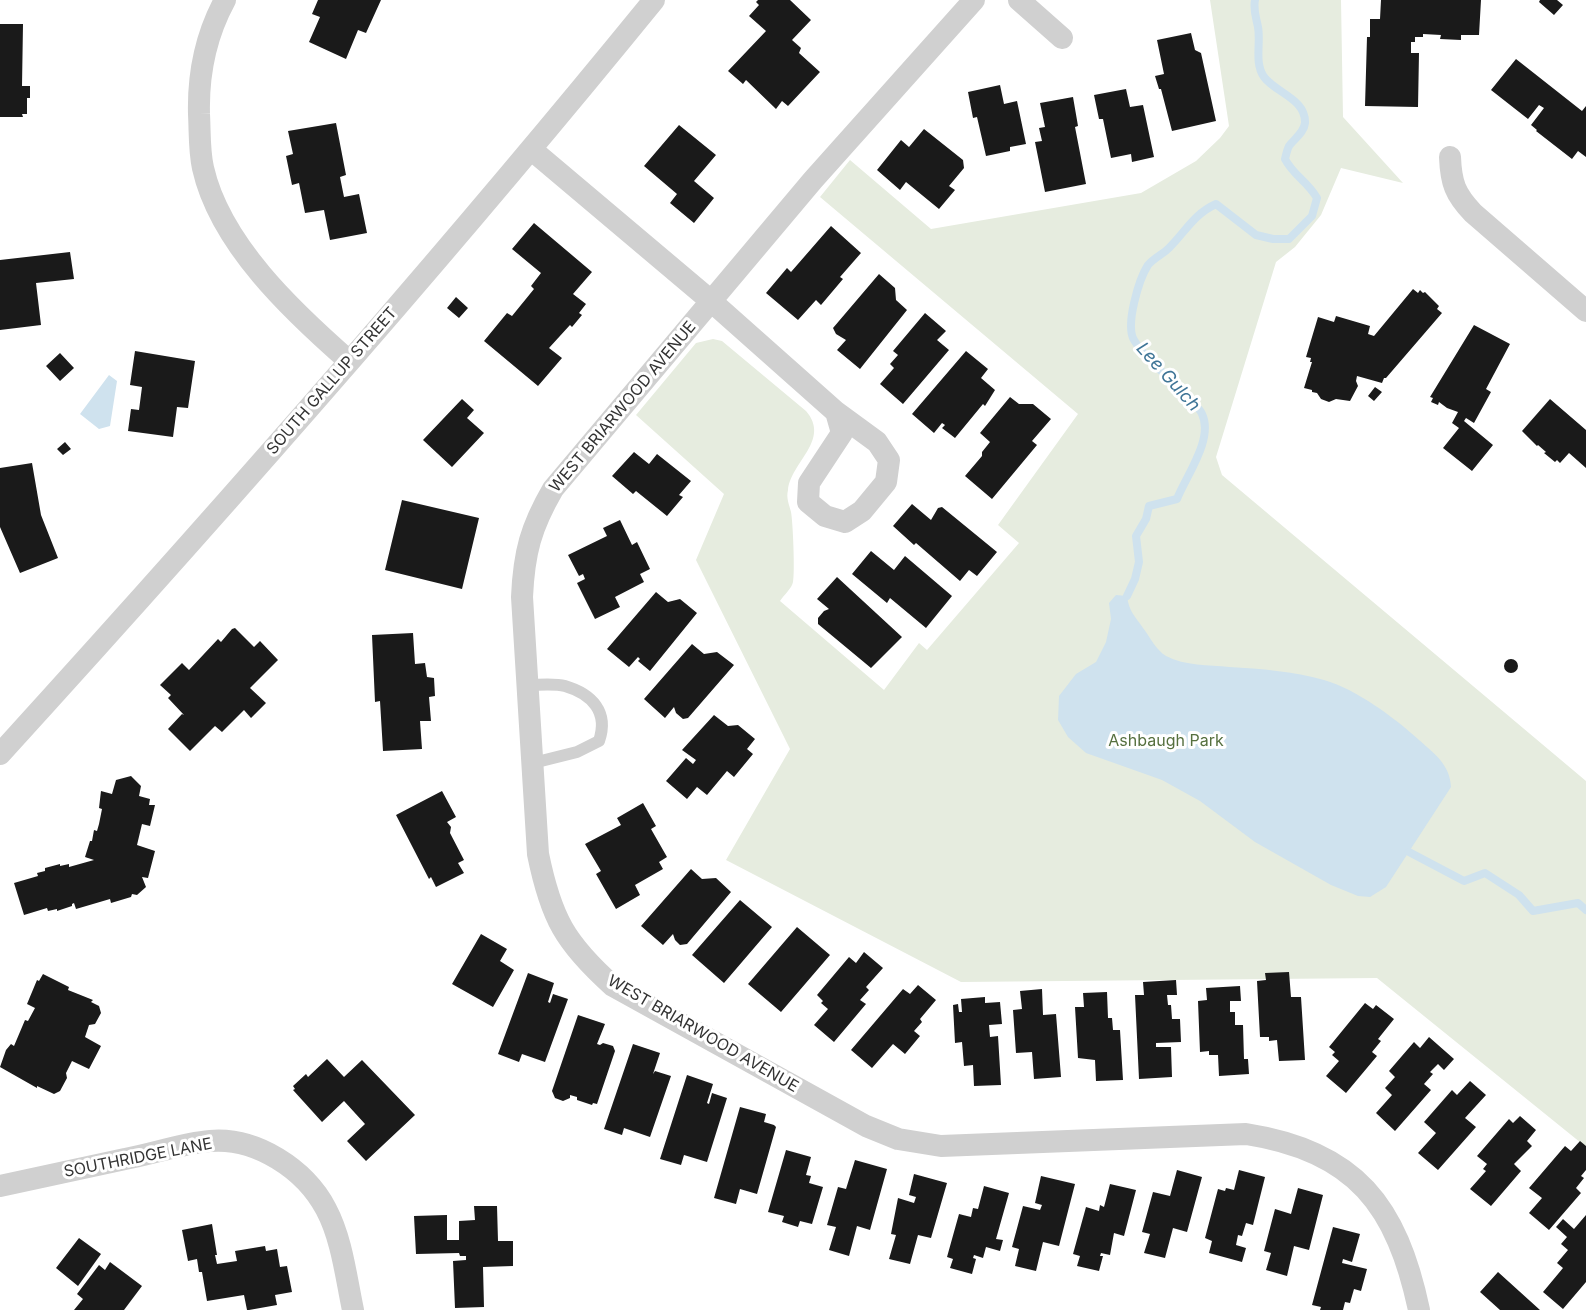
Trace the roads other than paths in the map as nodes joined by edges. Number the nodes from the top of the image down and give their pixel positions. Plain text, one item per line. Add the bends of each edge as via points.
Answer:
1 (225, 0) edge
2 (654, 0) edge
3 (974, 0) edge
4 (1019, 0) edge
5 (1062, 38) dead end
6 (532, 150) junction
7 (1450, 157) dead end
8 (711, 302) junction
9 (1586, 310) edge
10 (349, 361) junction
11 (836, 412) junction
12 (527, 685) junction
13 (0, 754) edge
14 (532, 763) junction
15 (0, 1186) edge
16 (353, 1310) edge
17 (1419, 1310) edge

1 - 10 street via 211,33 200,80 200,149 210,191 229,231 279,294
2 - 6 street, SOUTH GALLUP STREET
3 - 8 street, WEST BRIARWOOD AVENUE via 813,180
4 - 5 street
6 - 8 street
6 - 10 street, SOUTH GALLUP STREET
7 - 9 street via 1451,178 1460,200
8 - 11 street
8 - 12 street, WEST BRIARWOOD AVENUE via 553,489 541,510 530,536 523,575
10 - 13 street, SOUTH GALLUP STREET via 149,591
11 - 11 street via 877,442 890,460 886,482 862,511 845,522 825,516 808,502 809,483 842,433
12 - 14 street, WEST BRIARWOOD AVENUE
12 - 14 lane via 563,685 588,696 600,710 603,730 599,741 577,752
14 - 17 street, WEST BRIARWOOD AVENUE via 538,854 549,898 567,937 614,986 866,1126 898,1139 941,1146 1246,1134 1302,1147 1357,1180 1378,1203 1403,1249
15 - 16 street, SOUTHRIDGE LANE via 210,1141 248,1146 297,1171 327,1209 337,1233

